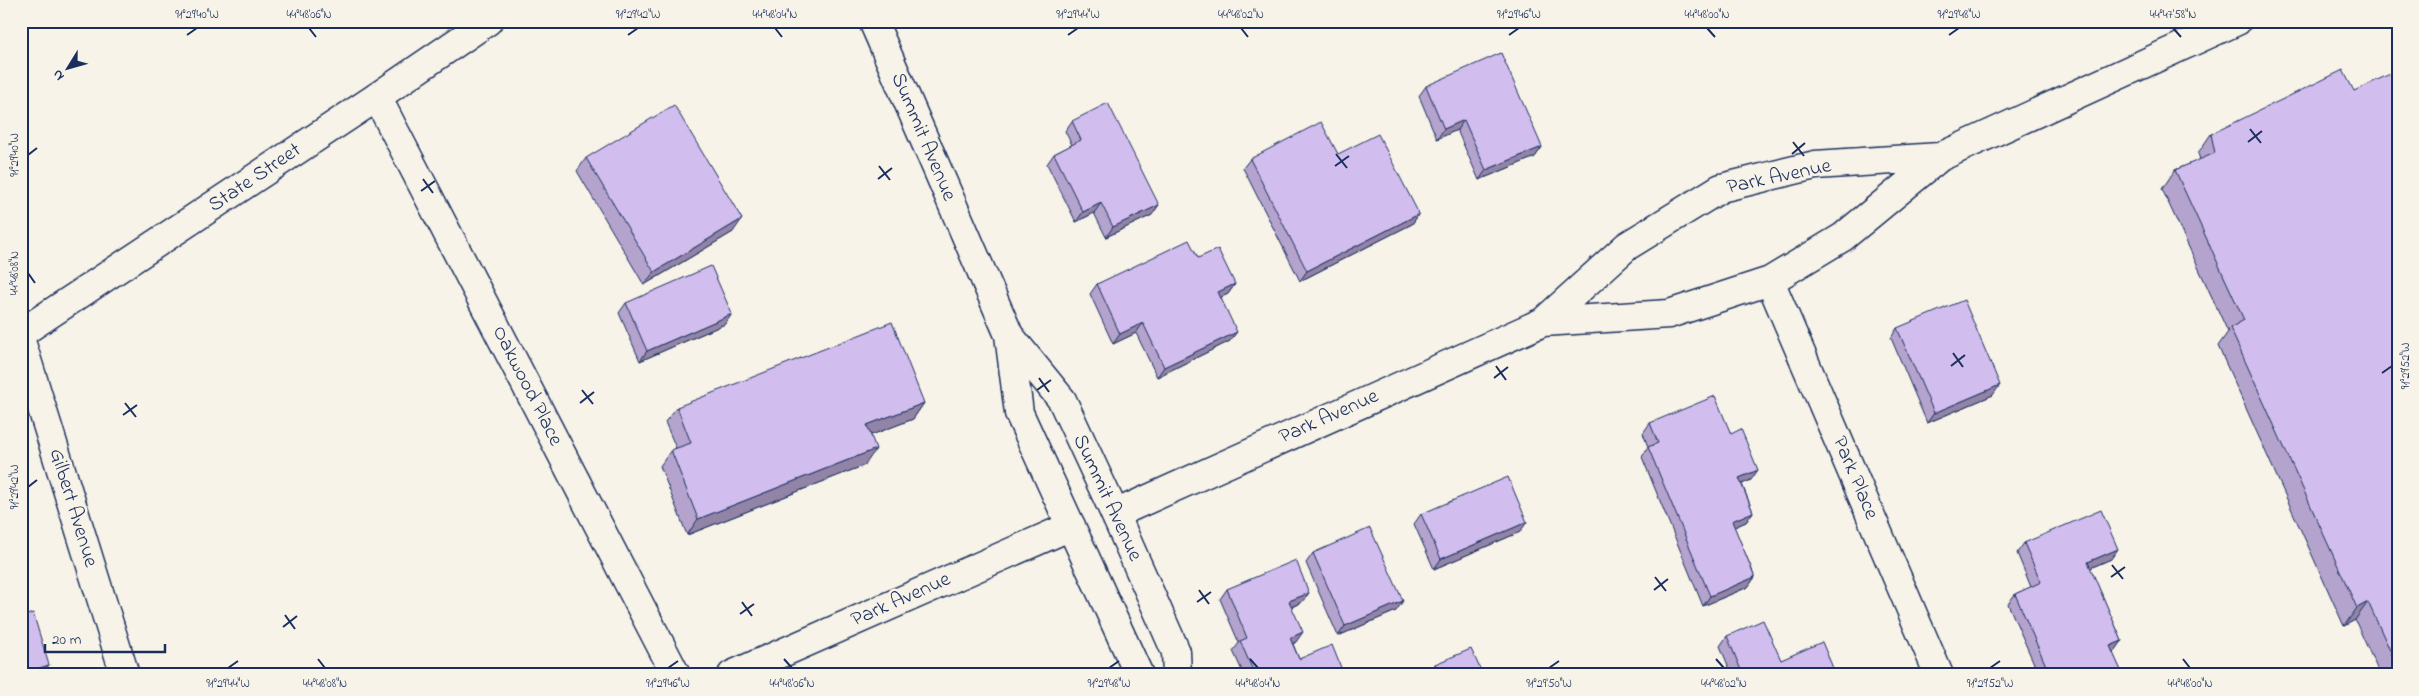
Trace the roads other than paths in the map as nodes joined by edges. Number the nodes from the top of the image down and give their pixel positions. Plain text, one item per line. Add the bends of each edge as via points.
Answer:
1 (488, 21) edge
2 (873, 21) edge
3 (2237, 21) edge
4 (377, 98) junction
5 (1940, 157) junction
6 (1770, 281) junction
7 (1543, 322) junction
8 (21, 333) edge
9 (1009, 335) junction
10 (21, 341) edge
11 (1115, 514) junction
12 (1071, 526) junction
13 (126, 675) edge
14 (676, 675) edge
15 (732, 675) edge
16 (1139, 675) edge
17 (1178, 675) edge
18 (1939, 675) edge

1 - 4 street, State Street
2 - 9 street, Summit Avenue
3 - 5 street, Park Avenue
4 - 8 street, State Street
4 - 14 street, Oakwood Place
5 - 6 street, Park Avenue via 1843,237
5 - 7 street, Park Avenue via 1815,165 1721,188 1627,246
6 - 7 street, Park Avenue via 1669,314
6 - 18 street, Park Place
7 - 11 street, Park Avenue
9 - 11 street, Summit Avenue via 1062,400
9 - 12 street, Summit Avenue via 1019,413
10 - 13 street, Gilbert Avenue
11 - 17 street, Summit Avenue via 1176,652
12 - 15 street, Park Avenue
12 - 16 street, Summit Avenue

